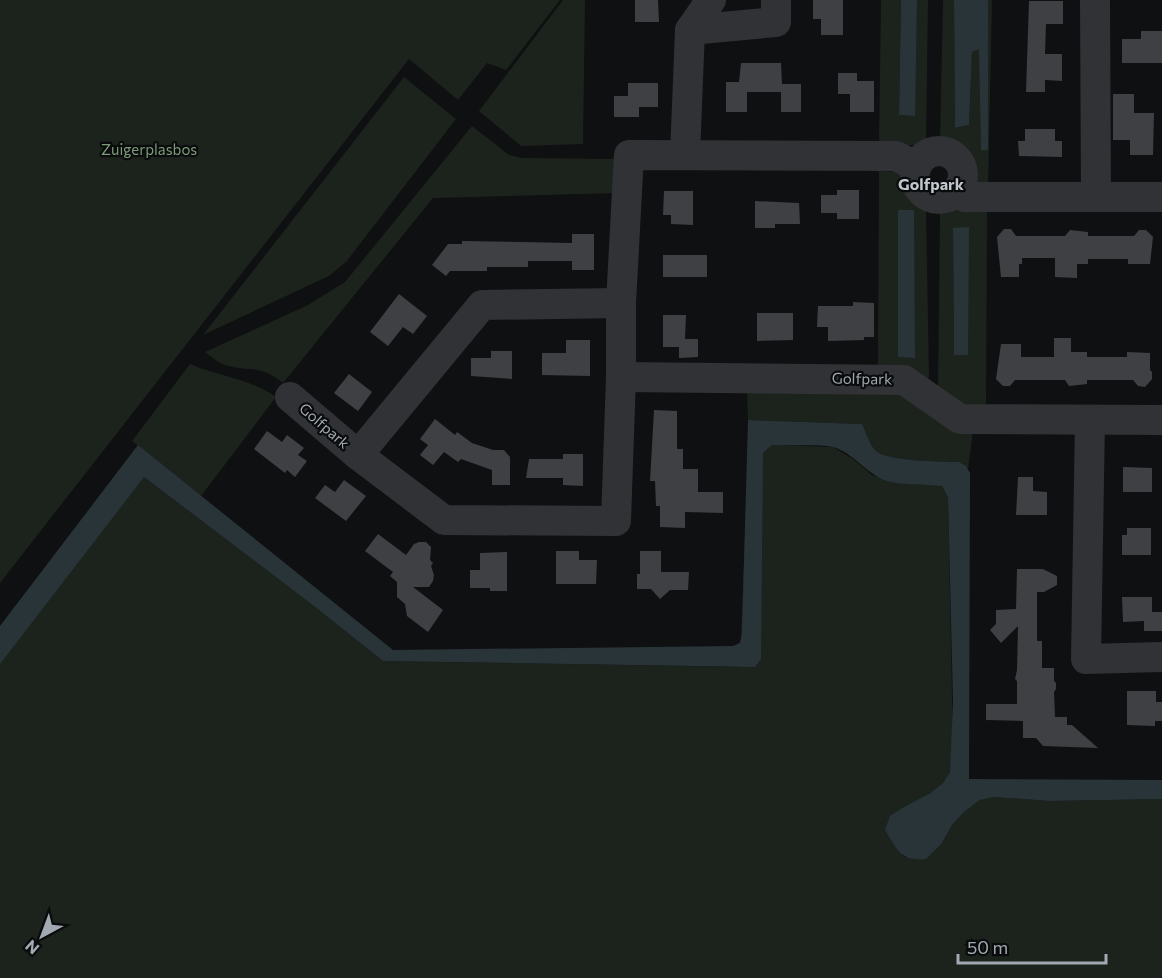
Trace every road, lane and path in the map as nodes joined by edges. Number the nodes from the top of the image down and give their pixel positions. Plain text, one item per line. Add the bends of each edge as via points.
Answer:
1 (711, 0) edge
2 (776, 0) edge
3 (1095, 0) edge
4 (690, 30) junction
5 (685, 154) junction
6 (1096, 196) junction
7 (1162, 197) edge
8 (621, 303) junction
9 (621, 377) junction
10 (291, 397) dead end
11 (1090, 420) junction
12 (1162, 420) edge
13 (358, 455) junction
14 (1162, 657) edge

1 - 4 street
2 - 4 street via 776,22
3 - 6 street
4 - 5 street
5 - 6 street, Golfpark via 896,156 916,166 929,153 938,151 952,154 961,165 964,178 958,191 965,197
5 - 8 street, Golfpark via 629,155
6 - 7 street, Golfpark
8 - 9 street, Golfpark
8 - 13 street, Golfpark via 482,305
9 - 11 street, Golfpark via 904,380 960,419
9 - 13 street, Golfpark via 616,521 444,520
10 - 13 street, Golfpark
11 - 12 street, Golfpark
11 - 14 street via 1086,659

